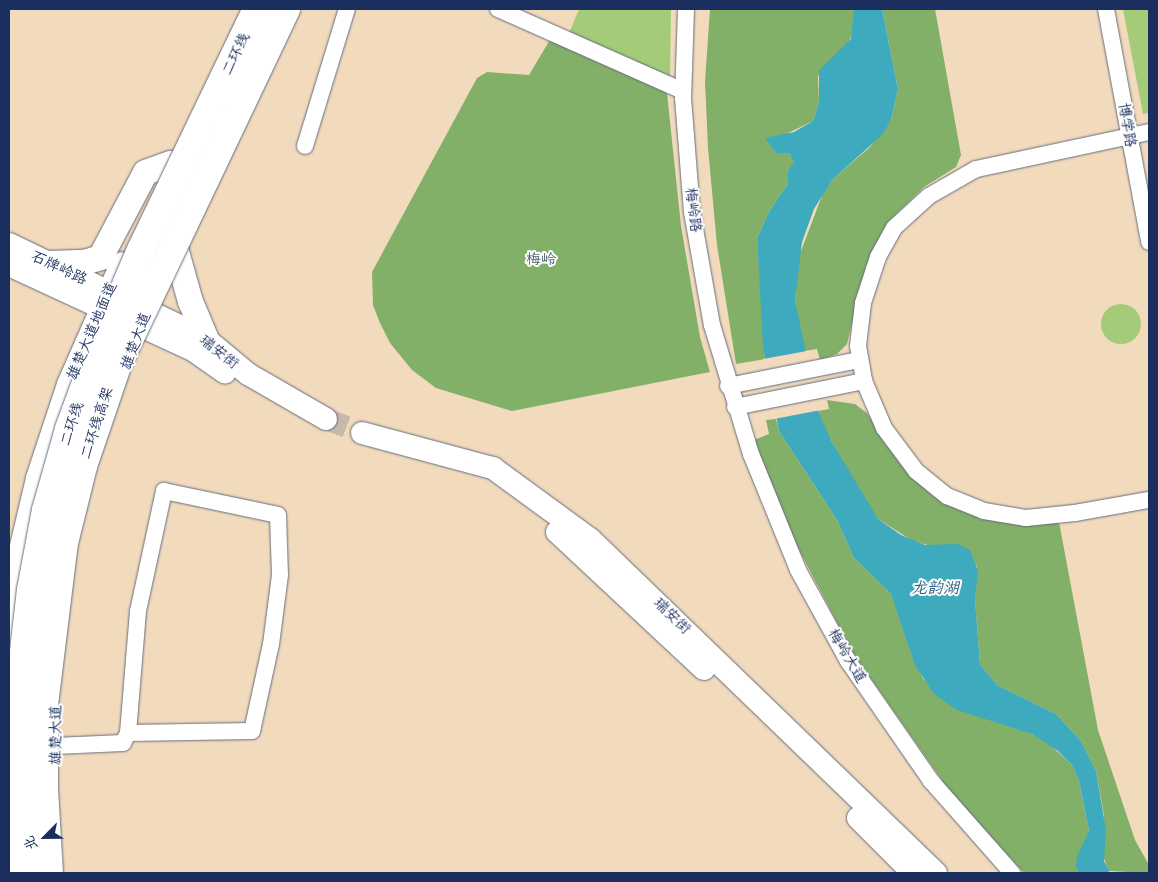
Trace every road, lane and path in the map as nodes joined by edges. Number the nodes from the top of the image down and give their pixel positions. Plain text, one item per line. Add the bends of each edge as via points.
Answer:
1 (243, 9) edge
2 (257, 9) edge
3 (285, 9) edge
4 (347, 9) edge
5 (498, 9) edge
6 (686, 9) edge
7 (1106, 9) edge
8 (683, 91) junction
9 (1149, 132) edge
10 (1129, 136) junction
11 (305, 146) dead end
12 (170, 163) junction
13 (1149, 242) edge
14 (9, 244) edge
15 (176, 251) junction
16 (49, 263) junction
17 (9, 266) edge
18 (104, 300) junction
19 (146, 309) junction
20 (206, 339) junction
21 (859, 360) junction
22 (864, 381) junction
23 (728, 386) junction
24 (735, 407) junction
25 (1149, 500) edge
26 (18, 534) edge
27 (11, 594) edge
28 (9, 704) edge
29 (128, 733) junction
30 (55, 746) junction
31 (9, 754) edge
32 (18, 873) edge
33 (24, 873) edge
34 (49, 873) edge
35 (63, 873) edge
36 (913, 873) edge
37 (936, 873) edge
38 (1012, 873) edge

1 - 12 main road, 雄楚大道地面道
2 - 33 highway, 二环线, bridge via 141,250 97,353 69,429 46,510 31,590 20,686 19,772
3 - 15 main road, 雄楚大道 via 224,135
3 - 19 highway, 二环线高架, bridge
4 - 11 street
5 - 8 street
6 - 8 street, 梅岭路
7 - 10 street, 博学路
8 - 23 street, 梅岭路 via 694,224 712,325
9 - 10 street
10 - 13 street, 博学路
10 - 21 street via 976,169 953,180 916,206 894,228 873,270 859,332
12 - 16 main road via 145,172 100,257 84,262
12 - 18 main road, 雄楚大道地面道
14 - 16 main road, 石牌岭路
15 - 19 main road, 雄楚大道
15 - 20 main road via 190,301
16 - 18 main road, 石牌岭路
17 - 18 main road, 石牌岭路
18 - 19 main road, 石牌岭路
18 - 26 main road, 雄楚大道地面道 via 69,384
19 - 20 main road, 瑞安街
19 - 20 main road, 瑞安街 via 193,350 255,392 326,424 248,374
19 - 30 main road, 雄楚大道 via 101,442 81,520 66,594
19 - 34 highway, 二环线高架, bridge via 106,394 83,466 64,543 44,705 44,790
19 - 35 highway, bridge via 139,339 104,434 74,538 66,590 55,719
21 - 22 street
21 - 23 street
22 - 24 street
22 - 25 street via 873,407 897,448 926,481 964,504 1026,518 1075,514
23 - 24 street, 梅岭路
24 - 38 street, 梅岭大道 via 798,570 848,661 931,781
26 - 27 main road, 雄楚大道地面道
27 - 28 main road, 雄楚大道地面道
29 - 29 street via 138,611 164,491 278,515 280,575 271,644 252,731
29 - 30 street via 123,743
30 - 35 main road, 雄楚大道
31 - 32 main road
36 - 37 main road, 瑞安街 via 583,554 503,487 476,471 361,437 493,468 590,539

